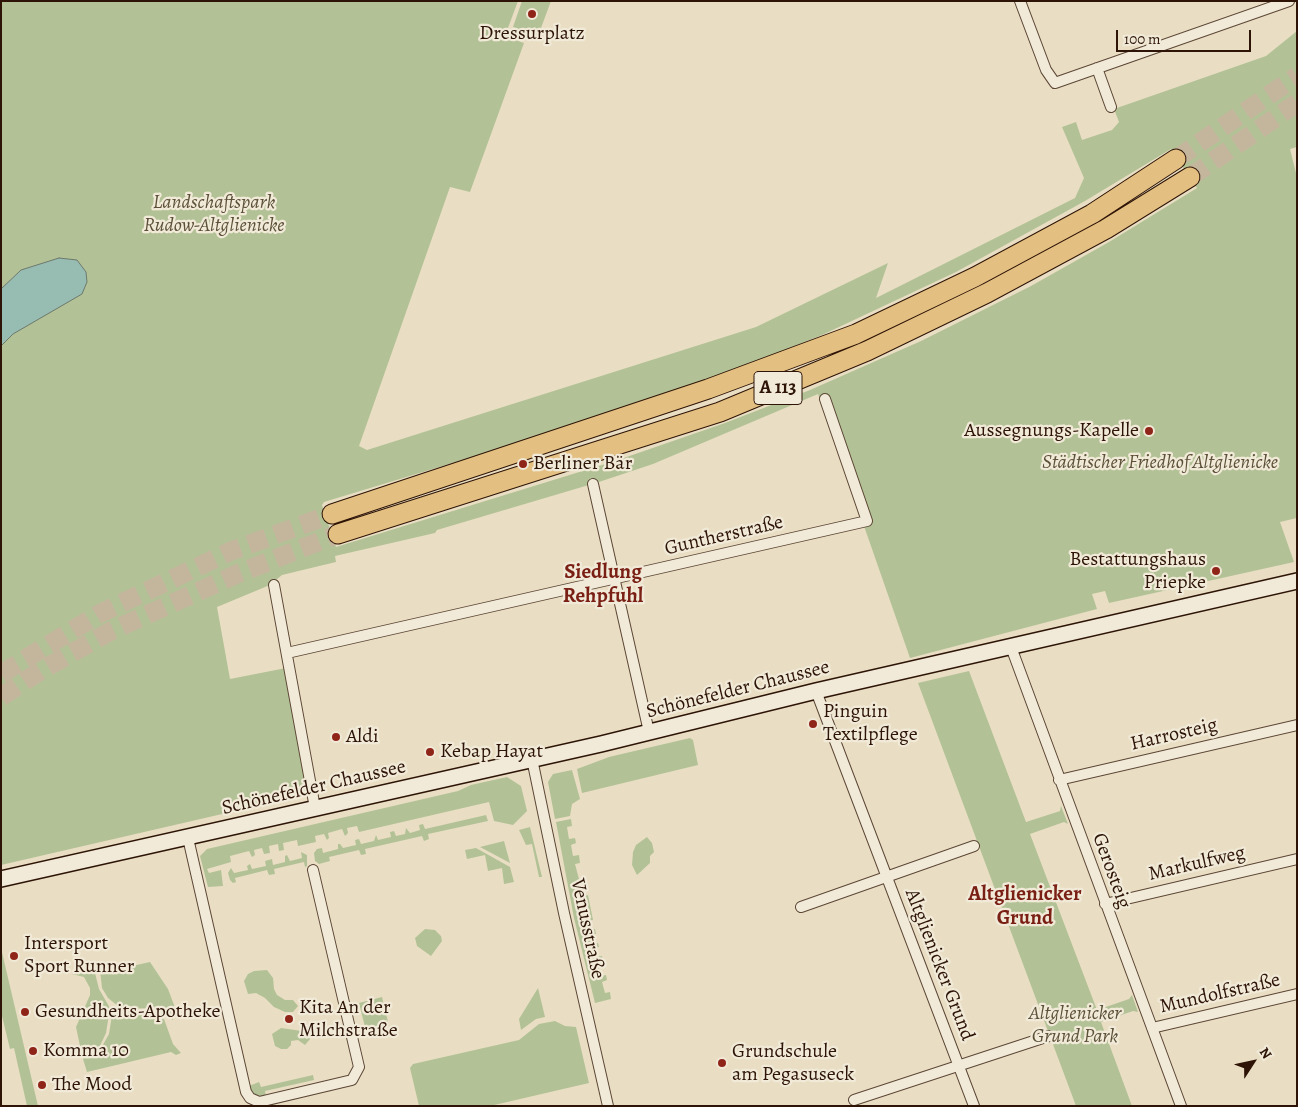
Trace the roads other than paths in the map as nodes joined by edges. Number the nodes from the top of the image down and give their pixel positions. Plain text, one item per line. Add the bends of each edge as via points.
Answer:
1 (1020, 1) edge
2 (1290, 1) edge
3 (1097, 68) junction
4 (1111, 107) dead end
5 (1176, 159) tunnel mouth
6 (1190, 177) tunnel mouth
7 (825, 399) dead end
8 (593, 484) dead end
9 (332, 514) tunnel mouth
10 (338, 534) tunnel mouth
11 (616, 579) junction
12 (1297, 581) edge
13 (274, 585) dead end
14 (1010, 647) junction
15 (287, 654) junction
16 (816, 691) junction
17 (1297, 725) edge
18 (649, 732) junction
19 (532, 759) junction
20 (1059, 780) junction
21 (315, 808) junction
22 (188, 838) junction
23 (974, 846) dead end
24 (1297, 860) edge
25 (313, 870) dead end
26 (887, 877) junction
27 (1, 879) edge
28 (1105, 904) junction
29 (802, 907) dead end
30 (1297, 994) edge
31 (1152, 1028) junction
32 (1049, 1036) dead end
33 (959, 1066) junction
34 (854, 1100) dead end
35 (608, 1106) edge
36 (974, 1106) edge
37 (1181, 1106) edge

1 - 3 street via 1050,78 1055,82
2 - 3 street
3 - 4 street
5 - 9 highway, A 113 via 1092,214 975,277 856,334 708,390
6 - 10 highway, A 113 via 1106,229 987,293 867,351 720,412
7 - 11 street, Guntherstraße via 867,521
8 - 11 street
11 - 15 street, Guntherstraße
11 - 18 street
12 - 14 main road, Schönefelder Chaussee
13 - 15 street
14 - 16 main road, Schönefelder Chaussee
14 - 20 street, Gerosteig
15 - 21 street
16 - 18 main road, Schönefelder Chaussee
16 - 26 street, Altglienicker Grund
17 - 20 street, Harrosteig
18 - 19 main road, Schönefelder Chaussee
19 - 21 main road, Schönefelder Chaussee
19 - 35 street, Venusstraße
20 - 28 street, Gerosteig
21 - 22 main road, Schönefelder Chaussee
22 - 25 street via 246,1092 259,1102 352,1080 359,1066
22 - 27 main road, Schönefelder Chaussee
23 - 26 street, Altglienicker Grund
24 - 28 street, Markulfweg
26 - 29 street, Altglienicker Grund
26 - 33 street, Altglienicker Grund
28 - 31 street, Gerosteig
30 - 31 street, Mundolfstraße
31 - 37 street, Gerosteig
32 - 33 street, Altglienicker Grund
33 - 34 street, Altglienicker Grund
33 - 36 street, Altglienicker Grund

